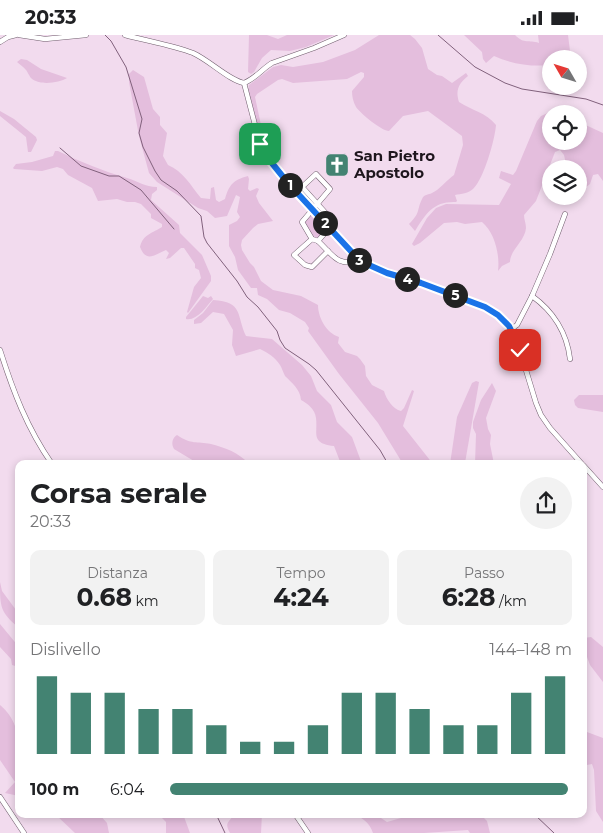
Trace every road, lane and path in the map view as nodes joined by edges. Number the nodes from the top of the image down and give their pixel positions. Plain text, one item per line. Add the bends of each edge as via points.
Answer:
1 (18, 35) edge
2 (86, 35) edge
3 (125, 35) edge
4 (344, 35) edge
5 (0, 42) edge
6 (244, 83) junction
7 (288, 183) junction
8 (302, 187) junction
9 (318, 204) junction
10 (313, 210) junction
11 (565, 214) dead end
12 (330, 229) junction
13 (312, 239) junction
14 (318, 241) junction
15 (328, 251) junction
16 (360, 261) junction
17 (532, 296) junction
18 (510, 329) junction
19 (0, 350) edge
20 (570, 359) dead end
21 (49, 460) edge
22 (579, 460) edge
23 (587, 469) edge
24 (603, 487) edge
25 (0, 797) edge
26 (298, 818) edge
27 (24, 833) edge
28 (308, 833) edge

1 - 2 street via 45,39
1 - 5 street
3 - 6 street via 194,53
4 - 6 street via 272,63
6 - 7 street via 263,151
7 - 8 street via 295,179
7 - 10 street
8 - 9 street
8 - 9 street via 316,174 330,189
9 - 10 street
9 - 12 street via 332,220
10 - 12 street
10 - 13 street via 302,224
11 - 17 street
12 - 14 street
12 - 16 street
13 - 14 street
13 - 15 street via 294,255 302,263 312,267
14 - 15 street
15 - 16 street via 343,263
16 - 18 street via 485,307 498,315
17 - 18 street via 517,325
17 - 20 street via 559,324
18 - 22 street via 541,415
19 - 21 street via 24,416
23 - 24 street
25 - 27 street
26 - 28 street

